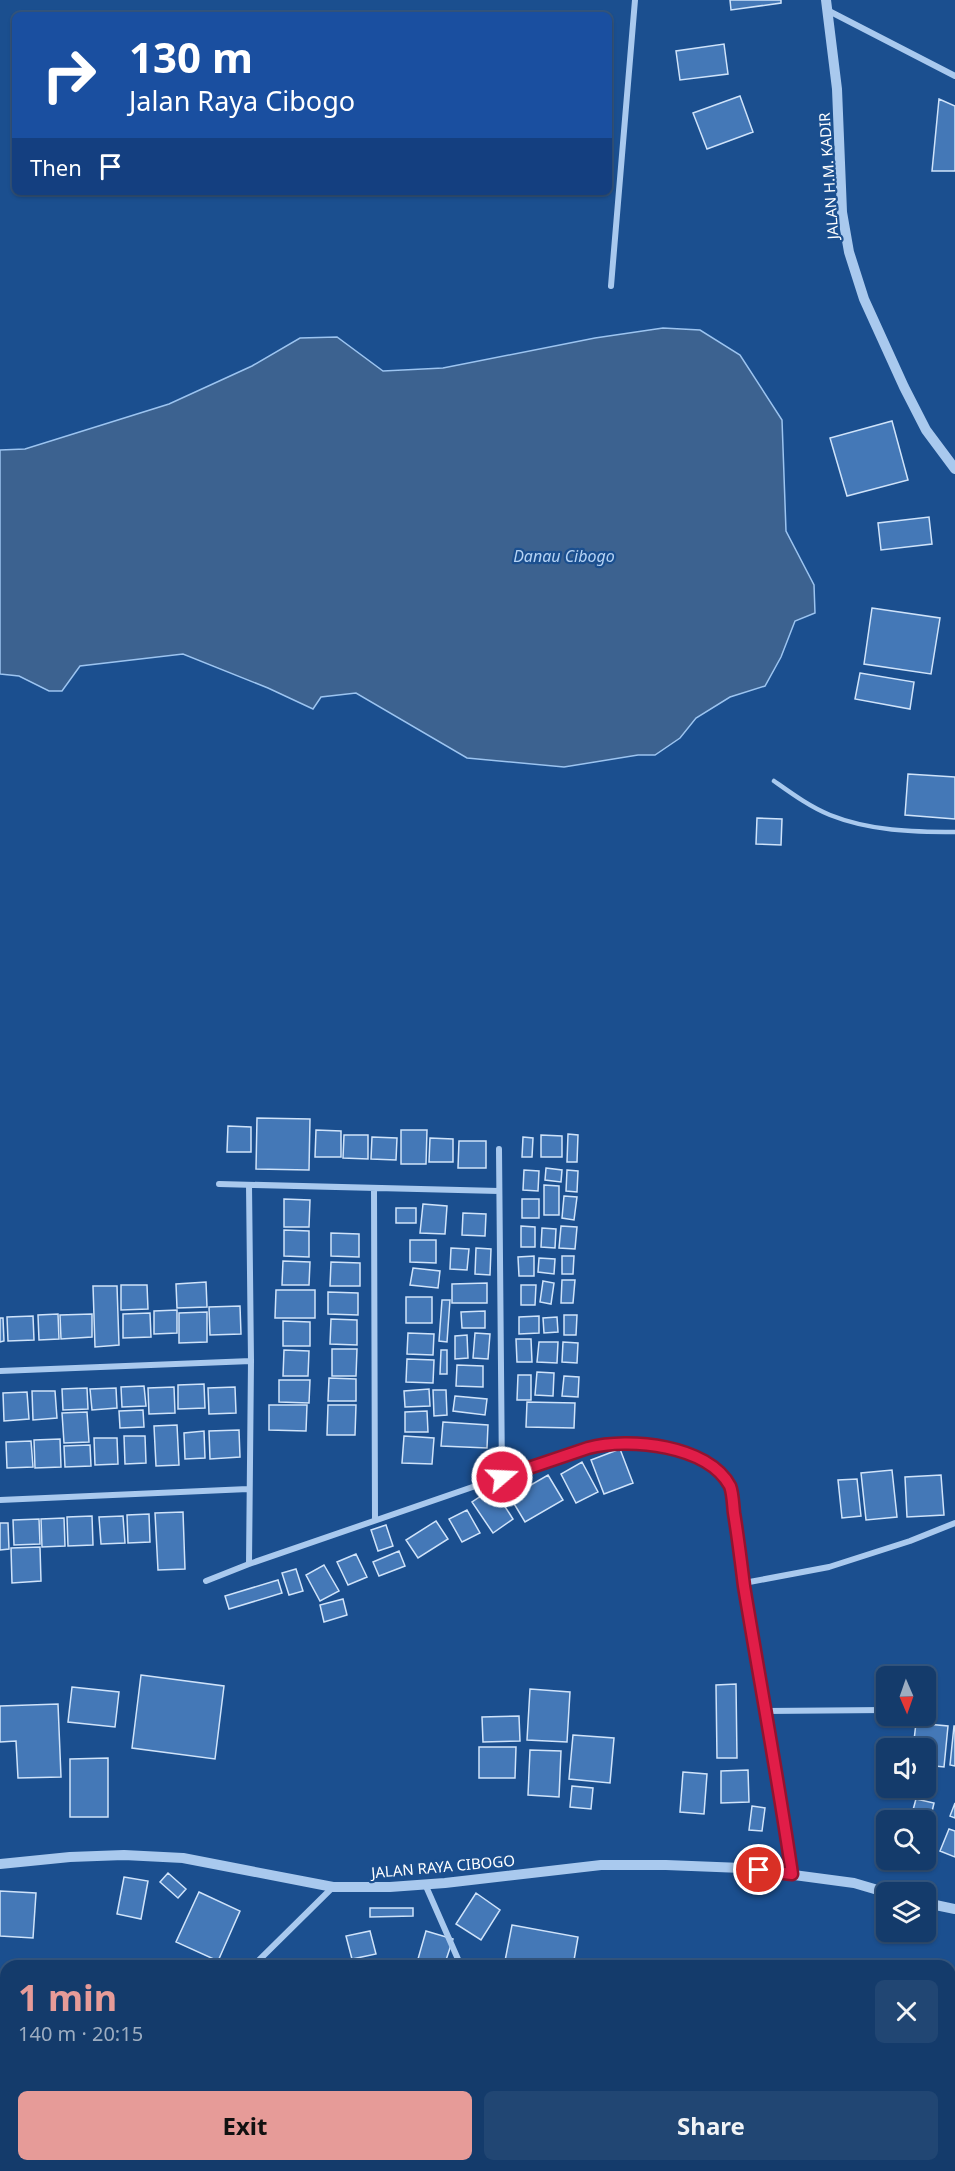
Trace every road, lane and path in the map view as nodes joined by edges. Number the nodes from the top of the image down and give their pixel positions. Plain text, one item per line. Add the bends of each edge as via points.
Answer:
1 (635, 0) edge
2 (828, 6) edge
3 (955, 76) edge
4 (611, 286) dead end
5 (955, 470) edge
6 (774, 781) dead end
7 (955, 832) edge
8 (500, 1149) dead end
9 (219, 1184) dead end
10 (249, 1185) junction
11 (374, 1188) junction
12 (499, 1191) junction
13 (251, 1361) junction
14 (0, 1371) edge
15 (502, 1477) junction
16 (248, 1489) junction
17 (0, 1500) edge
18 (375, 1520) junction
19 (955, 1523) edge
20 (249, 1564) junction
21 (206, 1581) dead end
22 (744, 1583) junction
23 (876, 1710) edge
24 (765, 1711) junction
25 (0, 1864) edge
26 (792, 1874) junction
27 (425, 1884) junction
28 (333, 1887) junction
29 (876, 1889) edge
30 (936, 1905) edge
31 (955, 1910) edge
32 (259, 1960) edge
33 (458, 1960) edge

1 - 4 street
2 - 3 street
2 - 5 street, JALAN H.M. KADIR via 837,88 842,212 849,252 864,299 904,387 926,430
6 - 7 lane via 829,815 868,826
8 - 12 street
9 - 10 street
10 - 11 street
10 - 13 street
11 - 12 street
11 - 18 street
12 - 15 street
13 - 14 street
13 - 16 street
15 - 18 street
15 - 22 street via 603,1444 653,1444 698,1459 716,1469 730,1488
16 - 17 street
16 - 20 street
18 - 20 street
19 - 22 street via 829,1567
20 - 21 street
22 - 24 street
23 - 24 street
24 - 26 street
25 - 28 street, JALAN RAYA CIBOGO via 124,1855 183,1858
26 - 27 street, JALAN RAYA CIBOGO via 742,1868 601,1865
26 - 29 street, JALAN RAYA CIBOGO
27 - 28 street, JALAN RAYA CIBOGO
27 - 33 street
28 - 32 street
30 - 31 street

